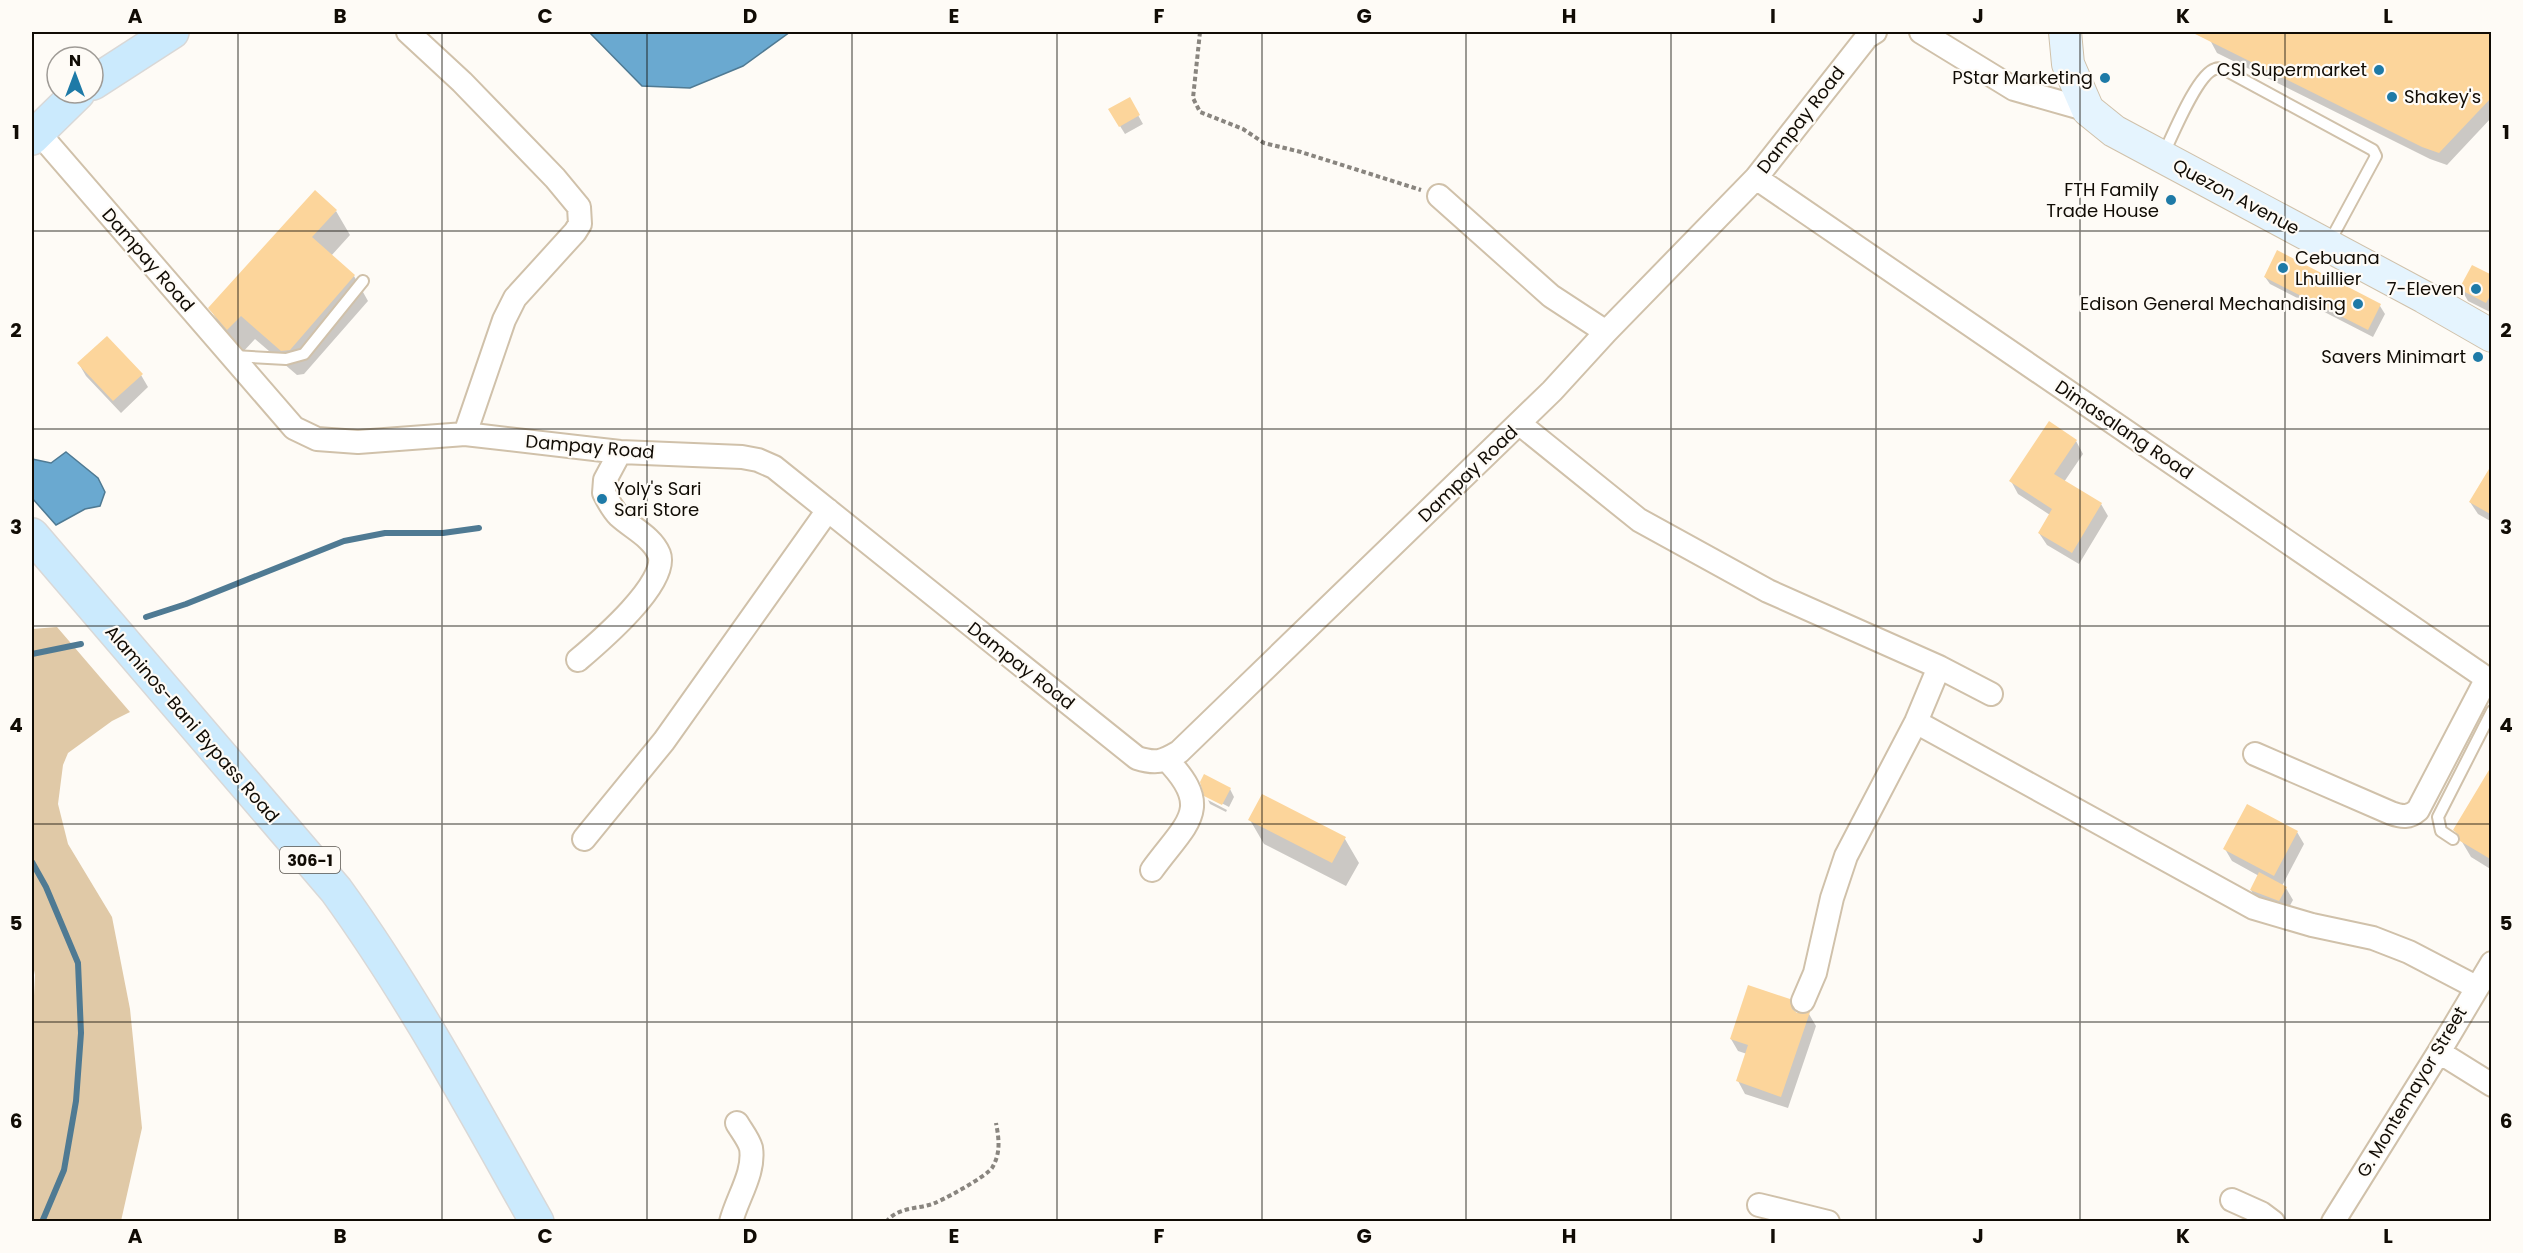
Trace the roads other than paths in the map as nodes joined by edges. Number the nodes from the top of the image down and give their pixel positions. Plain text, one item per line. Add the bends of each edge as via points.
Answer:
1 (172, 32) edge
2 (408, 32) edge
3 (1875, 32) edge
4 (1921, 32) edge
5 (2065, 32) edge
6 (105, 75) edge
7 (65, 105) edge
8 (2088, 110) junction
9 (34, 135) edge
10 (2161, 158) junction
11 (1756, 177) junction
12 (1439, 196) road end
13 (2328, 245) junction
14 (363, 281) dead end
15 (1606, 332) junction
16 (2492, 336) edge
17 (231, 356) junction
18 (1520, 423) junction
19 (465, 434) junction
20 (620, 452) junction
21 (828, 510) junction
22 (32, 536) edge
23 (578, 660) dead end
24 (1939, 668) junction
25 (2489, 680) edge
26 (1991, 694) dead end
27 (2492, 711) edge
28 (1916, 722) junction
29 (2254, 754) dead end
30 (1166, 759) junction
31 (584, 839) dead end
32 (2453, 840) dead end
33 (1152, 870) dead end
34 (2492, 963) edge
35 (2476, 987) junction
36 (1803, 1001) dead end
37 (2439, 1052) junction
38 (2492, 1085) edge
39 (737, 1123) dead end
40 (2232, 1200) dead end
41 (1759, 1205) dead end
42 (537, 1221) edge
43 (731, 1221) edge
44 (1828, 1221) edge
45 (2273, 1221) edge
46 (2333, 1221) edge

1 - 6 main road
2 - 19 street via 462,82 579,207 580,224 516,298 504,320
3 - 11 street, Dampay Road via 1867,37
4 - 8 street via 2014,89
5 - 8 main road, Quezon Avenue via 2068,64
7 - 9 main road
8 - 10 main road, Quezon Avenue via 2114,131
9 - 17 street, Dampay Road
10 - 13 main road, Quezon Avenue
10 - 13 lane via 2202,79 2214,69 2229,72 2373,150 2376,156
11 - 15 street, Dampay Road
11 - 25 street, Dimasalang Road
12 - 15 street via 1551,296
13 - 16 main road, Quezon Avenue
14 - 17 lane via 304,354 286,359
15 - 18 street, Dampay Road
17 - 19 street, Dampay Road via 294,428 317,439 358,442
18 - 24 street via 1639,520 1768,591
18 - 30 street, Dampay Road via 1188,744
19 - 20 street, Dampay Road
20 - 21 street, Dampay Road via 758,460 774,467
20 - 23 street via 605,480 604,493 618,515 648,539 659,554 661,566 656,579 626,616
21 - 30 street, Dampay Road via 1137,758 1152,763
21 - 31 street via 664,741
22 - 42 main road, Alaminos-Bani Bypass Road / 306-1 via 342,899 409,997
24 - 26 street
24 - 28 street
25 - 29 street via 2412,816 2391,813
27 - 32 lane via 2439,817 2441,831
28 - 35 street via 2254,908 2373,938
28 - 36 street via 1846,856 1815,972
30 - 33 street via 1185,781 1193,796 1194,809
34 - 35 street, G. Montemayor Street
35 - 37 street, G. Montemayor Street
37 - 38 street
37 - 46 street, G. Montemayor Street
39 - 43 street via 751,1146 751,1159
40 - 45 street
41 - 44 street

